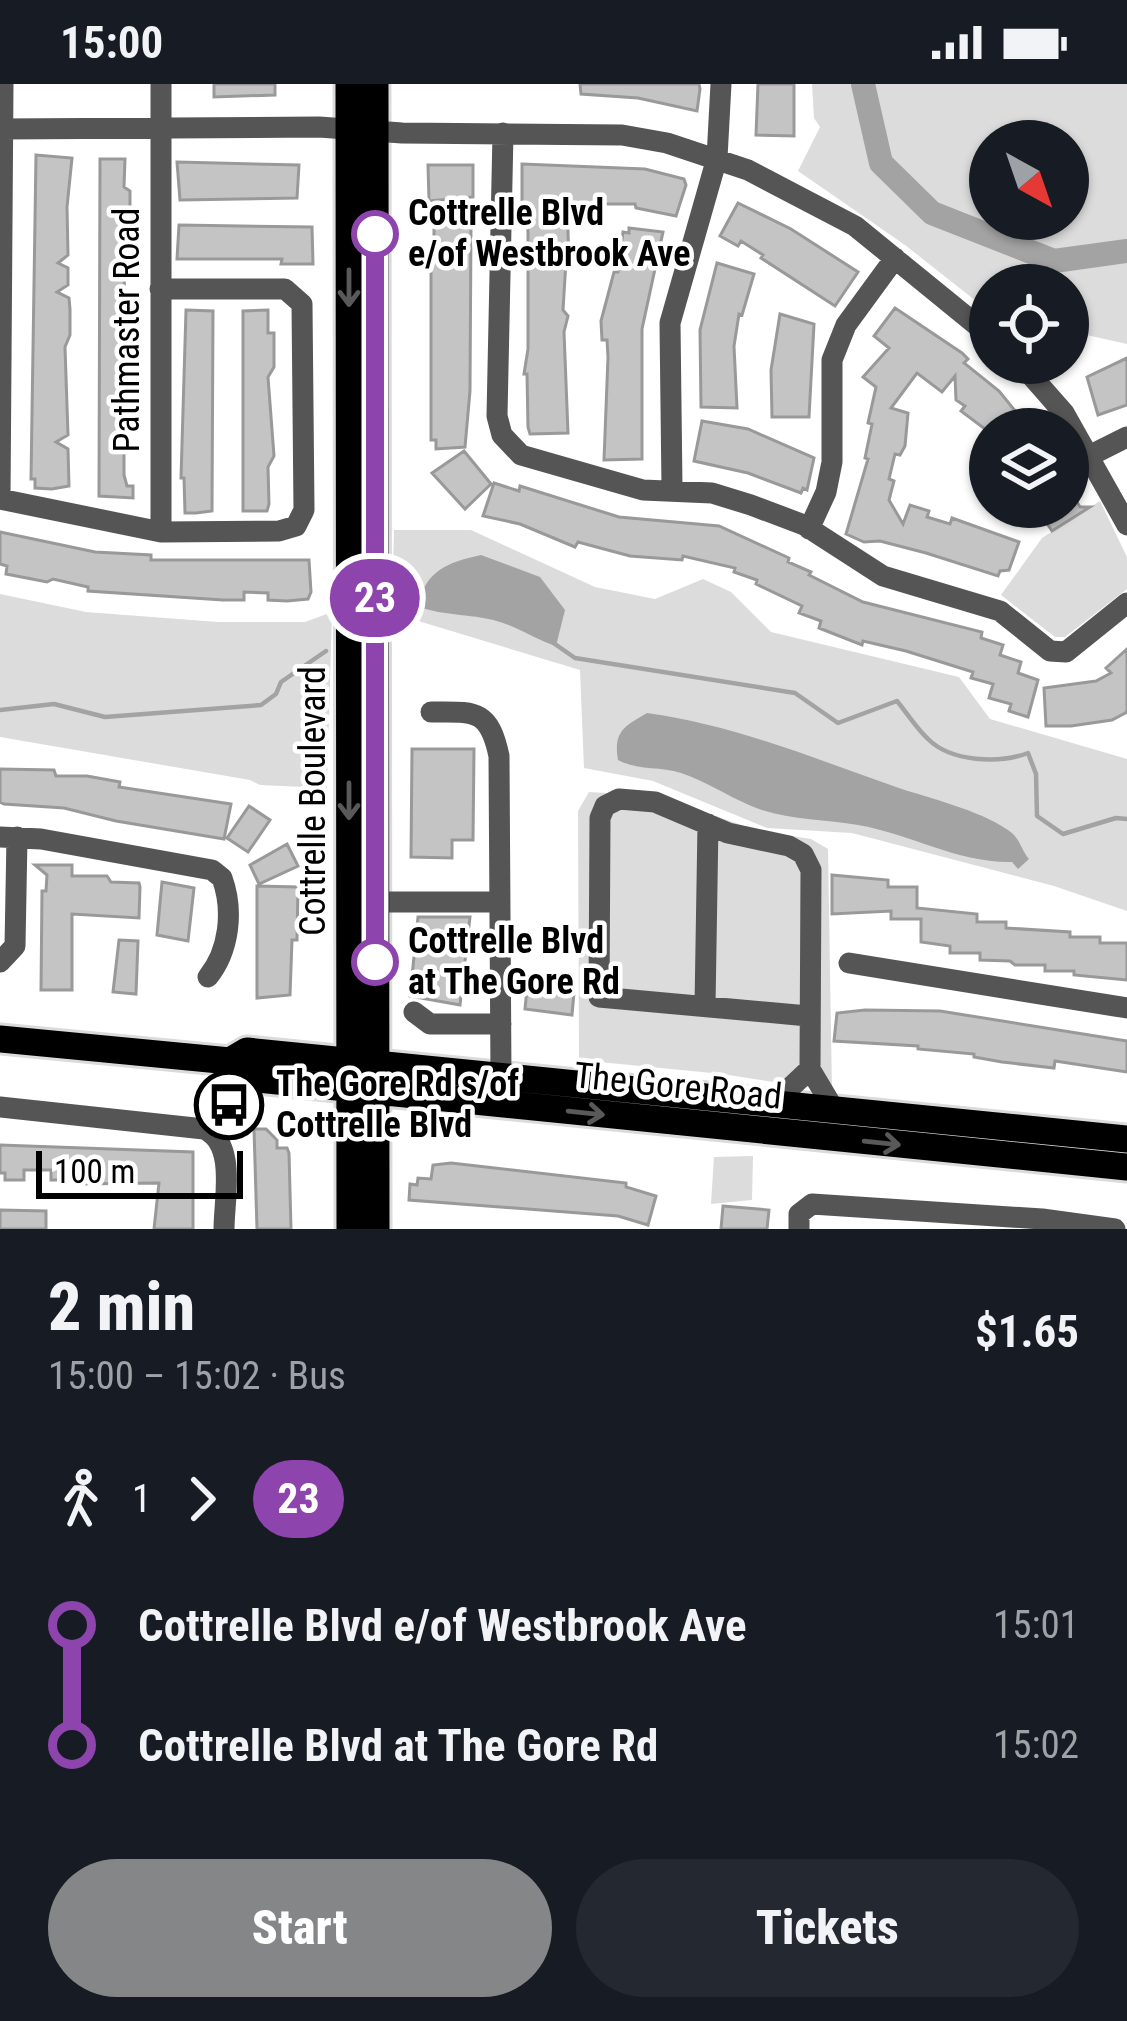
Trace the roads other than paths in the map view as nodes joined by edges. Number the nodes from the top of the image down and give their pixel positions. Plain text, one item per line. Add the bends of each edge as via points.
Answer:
1 (3, 84) edge
2 (161, 84) edge
3 (349, 84) edge
4 (375, 84) edge
5 (721, 84) edge
6 (2, 129) edge
7 (160, 129) junction
8 (362, 130) junction
9 (503, 133) junction
10 (717, 158) junction
11 (895, 258) junction
12 (160, 290) junction
13 (969, 319) edge
14 (1038, 384) edge
15 (1060, 408) edge
16 (1127, 437) edge
17 (1089, 455) edge
18 (1089, 457) edge
19 (673, 488) junction
20 (0, 499) edge
21 (1127, 525) edge
22 (809, 529) junction
23 (161, 532) junction
24 (1127, 603) edge
25 (362, 683) junction
26 (431, 712) dead end
27 (708, 824) junction
28 (8, 837) edge
29 (375, 902) junction
30 (500, 902) junction
31 (0, 962) edge
32 (850, 963) dead end
33 (208, 977) dead end
34 (705, 1006) junction
35 (1127, 1008) edge
36 (414, 1012) dead end
37 (808, 1016) junction
38 (501, 1024) junction
39 (0, 1040) edge
40 (810, 1069) junction
41 (362, 1077) junction
42 (501, 1077) junction
43 (0, 1107) edge
44 (835, 1111) junction
45 (776, 1114) junction
46 (1127, 1139) edge
47 (1048, 1146) junction
48 (1127, 1167) edge
49 (966, 1223) edge
50 (224, 1229) edge
51 (350, 1229) edge
52 (376, 1229) edge
53 (799, 1229) edge
54 (1115, 1229) edge

1 - 6 street
2 - 7 street, Pathmaster Road
3 - 8 main road, Cottrelle Boulevard
4 - 8 main road, Cottrelle Boulevard
5 - 10 street
6 - 7 street
6 - 20 street
7 - 8 street
7 - 12 street, Pathmaster Road
8 - 9 street
8 - 25 main road, Cottrelle Boulevard
9 - 10 street via 622,136
9 - 19 street via 502,435 520,455 593,478
10 - 11 street via 855,226
10 - 19 street via 670,323
11 - 13 street
11 - 22 street via 846,325 832,360 832,462
12 - 23 street, Pathmaster Road
12 - 23 street via 285,290 304,313 301,519 279,531
14 - 15 street
16 - 17 street
18 - 21 street
19 - 22 street via 712,493
20 - 23 street
22 - 24 street via 883,576 1000,610 1049,652 1066,652
25 - 29 main road, Cottrelle Boulevard
25 -> 41 main road, Cottrelle Boulevard
26 - 30 street via 473,712 495,737
27 - 34 street
27 - 34 street via 637,800 605,806 600,818 599,997
27 - 37 street via 803,854 811,870
28 - 31 street via 15,946
28 - 33 street via 212,870 223,878 229,910 223,958
29 - 30 street
29 - 41 main road, Cottrelle Boulevard
30 - 38 street
32 - 35 street
34 - 37 street
36 - 38 street via 430,1024
37 - 40 street
38 - 42 street
39 - 41 main road, The Gore Road via 230,1060 247,1051
40 - 44 street
40 - 45 street
41 - 42 main road, The Gore Road
41 -> 45 main road, The Gore Road
41 - 51 main road, Cottrelle Boulevard
41 - 52 main road, Cottrelle Boulevard
42 - 45 main road, The Gore Road
43 - 50 street via 214,1133 224,1152
44 - 45 main road, The Gore Road
44 - 47 main road, The Gore Road
45 -> 47 main road, The Gore Road
46 - 47 main road, The Gore Road
47 - 48 main road, The Gore Road
49 - 53 street via 812,1204 799,1214
49 - 54 street via 1042,1219

